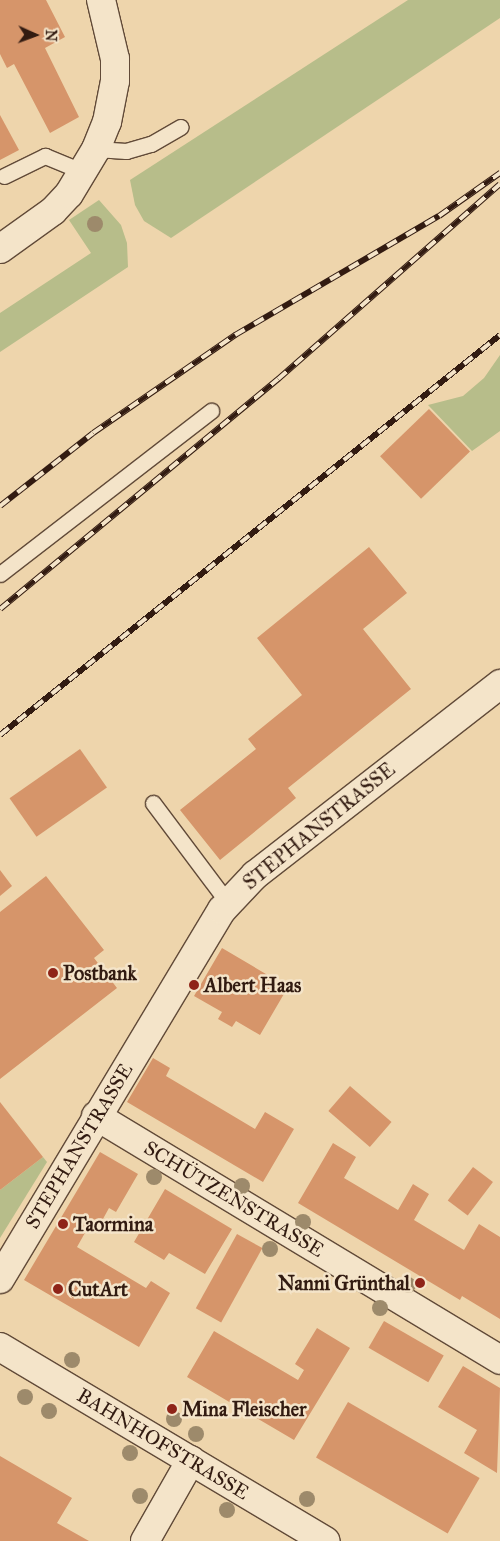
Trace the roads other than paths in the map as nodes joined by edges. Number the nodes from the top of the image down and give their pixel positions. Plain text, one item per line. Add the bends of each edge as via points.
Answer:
1 (101, 0) edge
2 (180, 127) dead end
3 (90, 161) junction
4 (4, 176) dead end
5 (0, 249) edge
6 (211, 411) dead end
7 (0, 574) edge
8 (500, 684) edge
9 (153, 804) dead end
10 (228, 903) junction
11 (96, 1116) junction
12 (0, 1279) edge
13 (0, 1347) edge
14 (500, 1360) edge
15 (191, 1460) junction
16 (146, 1541) edge
17 (326, 1541) edge

1 - 3 street via 112,35 115,81 107,122
2 - 3 lane via 151,144
3 - 4 lane via 45,156
3 - 5 street via 53,211
6 - 7 lane
8 - 10 street, STEPHANSTRASSE via 255,875
9 - 10 lane
10 - 11 street, STEPHANSTRASSE
11 - 12 street, STEPHANSTRASSE
11 - 14 street, SCHÜTZENSTRASSE
13 - 15 street, BAHNHOFSTRASSE
15 - 16 street
15 - 17 street, BAHNHOFSTRASSE

